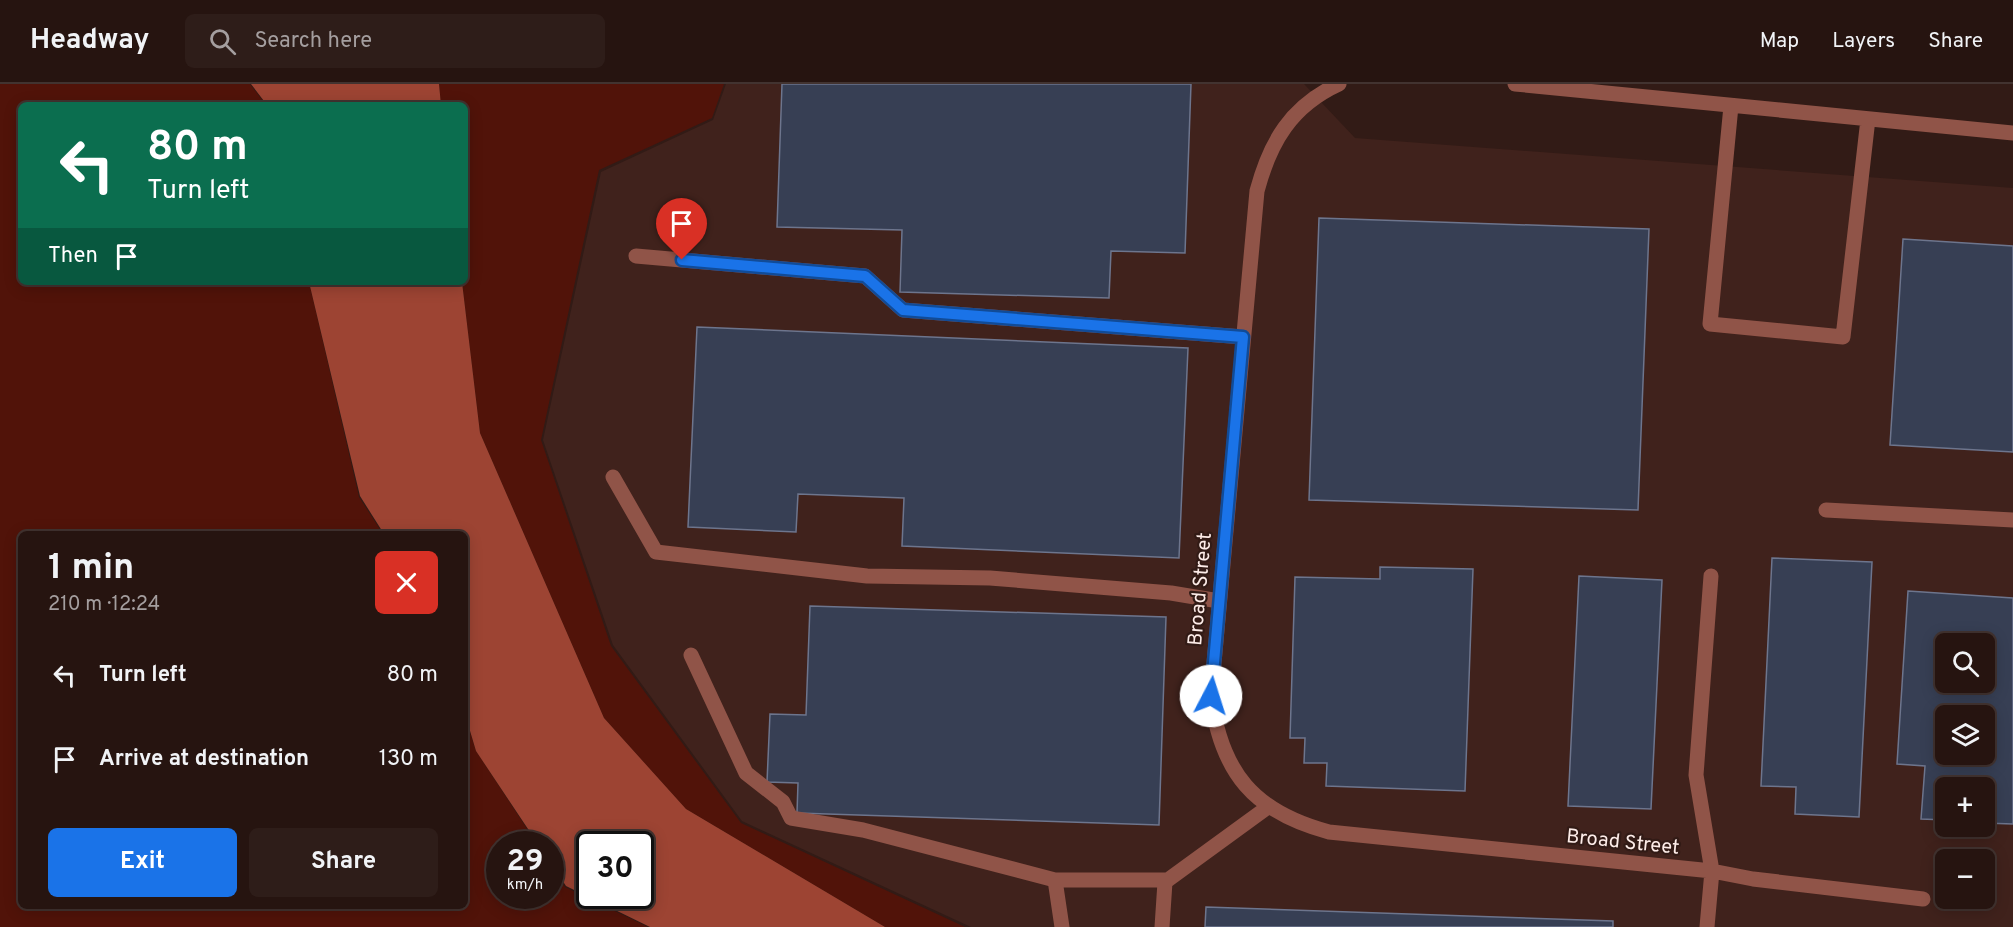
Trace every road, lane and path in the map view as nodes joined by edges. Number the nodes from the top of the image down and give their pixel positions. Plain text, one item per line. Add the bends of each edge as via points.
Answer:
1 (1339, 84) edge
2 (1515, 84) edge
3 (1731, 106) junction
4 (1868, 119) junction
5 (2013, 133) edge
6 (636, 256) dead end
7 (1243, 337) junction
8 (613, 477) dead end
9 (1826, 510) dead end
10 (2013, 520) edge
11 (1711, 576) dead end
12 (1219, 601) junction
13 (691, 655) dead end
14 (1268, 807) junction
15 (1712, 871) junction
16 (1055, 880) junction
17 (1168, 880) junction
18 (1923, 899) dead end
19 (1062, 927) edge
20 (1162, 927) edge
21 (1707, 927) edge

1 - 7 street, Broad Street via 1300,110 1280,132 1265,160 1257,191
2 - 3 street
3 - 4 street
3 - 4 street via 1710,324 1732,327 1843,336
4 - 5 street
6 - 7 street via 865,276 903,310
7 - 12 street, Broad Street
8 - 12 street via 656,552 867,576 990,578 1171,593
9 - 10 street
11 - 15 street via 1696,775
12 - 14 street, Broad Street via 1211,696 1215,728 1227,760 1246,787
13 - 16 street via 746,773 783,802 791,818 863,831
14 - 15 street, Broad Street via 1298,824 1329,832
14 - 17 street
15 - 18 street, Broad Street
15 - 21 street
16 - 17 street
16 - 19 street
17 - 20 street

